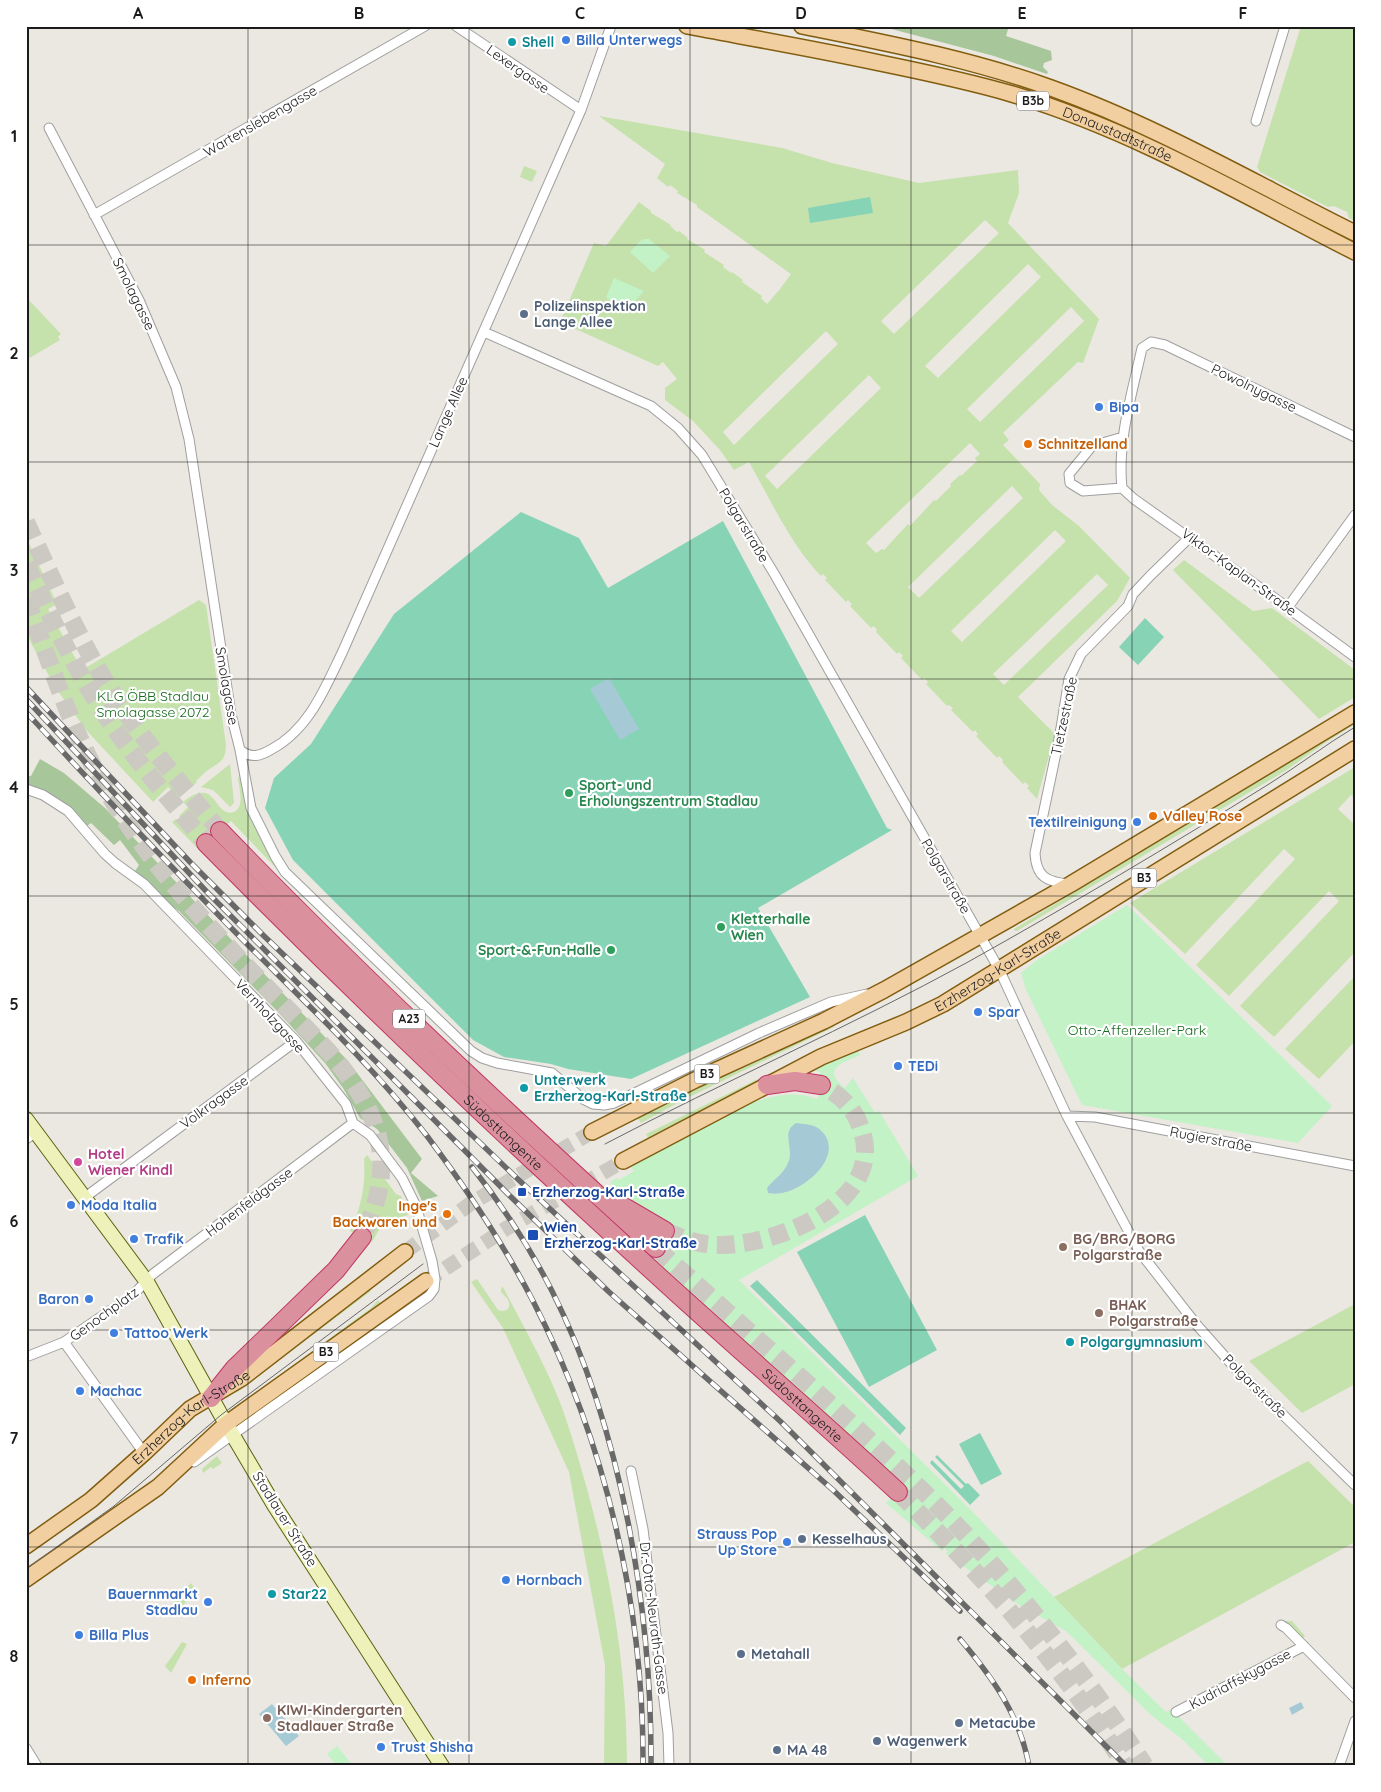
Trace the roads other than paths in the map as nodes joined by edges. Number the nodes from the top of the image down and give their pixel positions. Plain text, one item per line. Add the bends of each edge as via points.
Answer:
1 (425, 26) edge
2 (456, 26) edge
3 (610, 26) edge
4 (686, 26) edge
5 (802, 26) edge
6 (1285, 26) edge
7 (581, 110) junction
8 (1256, 121) dead end
9 (49, 128) dead end
10 (94, 215) junction
11 (1355, 233) edge
12 (1355, 252) edge
13 (484, 332) junction
14 (1123, 437) junction
15 (1355, 438) edge
16 (1122, 488) junction
17 (1355, 515) edge
18 (1190, 537) junction
19 (1288, 607) junction
20 (1355, 657) edge
21 (1355, 713) edge
22 (1355, 749) edge
23 (240, 750) junction
24 (26, 789) edge
25 (220, 831) tunnel mouth
26 (206, 843) tunnel mouth
27 (1071, 884) junction
28 (980, 936) junction
29 (999, 969) junction
30 (884, 990) junction
31 (296, 1041) junction
32 (821, 1085) tunnel mouth
33 (767, 1086) junction
34 (1067, 1116) junction
35 (26, 1120) edge
36 (353, 1123) junction
37 (592, 1132) tunnel mouth
38 (31, 1135) edge
39 (623, 1161) tunnel mouth
40 (1355, 1166) edge
41 (84, 1198) junction
42 (605, 1202) junction
43 (665, 1231) tunnel mouth
44 (362, 1237) tunnel mouth
45 (656, 1248) tunnel mouth
46 (405, 1252) tunnel mouth
47 (147, 1282) junction
48 (427, 1288) joint
49 (64, 1342) junction
50 (26, 1357) edge
51 (211, 1398) junction
52 (230, 1429) junction
53 (144, 1454) junction
54 (631, 1471) dead end
55 (1355, 1485) edge
56 (898, 1492) tunnel mouth
57 (26, 1546) edge
58 (26, 1579) edge
59 (1280, 1625) dead end
60 (1304, 1646) junction
61 (1355, 1698) edge
62 (1176, 1712) dead end
63 (1355, 1721) edge
64 (26, 1748) edge
65 (37, 1766) edge
66 (442, 1766) edge
67 (669, 1766) edge
68 (1339, 1766) edge

1 - 10 street, Wartenslebengasse
2 - 7 street, Lexergasse
3 - 7 street, Lange Allee
4 - 12 main road, Donaustadtstraße / B3b via 950,77 1013,94 1131,139
5 - 11 main road, Donaustadtstraße / B3b via 958,60 1052,88 1161,134
6 - 8 street
7 - 13 street, Lange Allee
9 - 10 street, Smolagasse
10 - 23 street, Smolagasse via 139,300 176,388 188,440 230,708
13 - 23 street, Lange Allee via 319,700 304,722 281,744 254,757
13 - 28 street, Polgarstraße via 651,406 678,428 702,455 775,575
14 - 15 street, Powolnygasse via 1142,348 1151,342 1165,345
14 - 16 street
14 - 16 street via 1092,446 1069,474 1070,483 1083,491
16 - 18 street, Viktor-Kaplan-Straße
17 - 19 street
18 - 19 street, Viktor-Kaplan-Straße
18 - 27 street, Tietzestraße via 1133,594 1128,606 1081,654 1069,679 1035,853 1036,867 1046,879
19 - 20 street, Viktor-Kaplan-Straße
21 - 27 main road, B3
22 - 29 main road, Erzherzog-Karl-Straße / B3
23 - 30 street, Smolagasse via 251,808 285,872 471,1051 497,1063 552,1073 583,1100 593,1104 614,1103 831,1002
24 - 31 street, Vernholzgasse via 43,795 68,811 105,854 144,884
25 - 42 highway, Südosttangente / A23 via 399,1009
26 - 56 highway, Südosttangente / A23 via 502,1131
27 - 28 main road, B3
28 - 29 street, Polgarstraße
28 - 30 main road, B3
29 - 33 main road, Erzherzog-Karl-Straße / B3 via 943,1004 821,1057
29 - 34 street, Polgarstraße
30 - 37 main road, B3 via 824,1022 695,1080
31 - 36 street, Vernholzgasse via 346,1104
31 - 41 street, Volkragasse
32 - 33 highway via 795,1081
33 - 39 main road, Erzherzog-Karl-Straße / B3
34 - 40 street, Rugierstraße via 1095,1117
34 - 55 street, Polgarstraße via 1139,1251 1159,1278 1235,1368
35 - 38 main road
36 - 47 street, Hohenfeldgasse via 161,1268
36 - 48 street, Vernholzgasse via 370,1135 388,1158 416,1206 436,1279 434,1289
38 - 41 main road
41 - 47 main road
42 - 43 highway via 624,1207
42 - 45 highway, Südosttangente / A23
44 - 51 highway via 336,1270 234,1369
46 - 51 main road, Erzherzog-Karl-Straße / B3 via 242,1378
47 - 49 street, Genochplatz
47 - 51 main road, Genochplatz
48 - 52 main road, Erzherzog-Karl-Straße / B3
49 - 50 street
49 - 53 street, Genochplatz
51 - 52 main road, Stadlauer Straße
51 - 53 main road, Erzherzog-Karl-Straße / B3 via 190,1409
52 - 58 main road, Erzherzog-Karl-Straße / B3 via 158,1487
52 - 66 main road, Stadlauer Straße via 281,1516
53 - 57 main road, Erzherzog-Karl-Straße / B3 via 91,1500
54 - 67 street, Dr.-Otto-Neurath-Gasse via 643,1528 668,1733
59 - 60 street
60 - 61 street
60 - 62 street, Kudriaffskygasse
63 - 68 street
64 - 65 street

